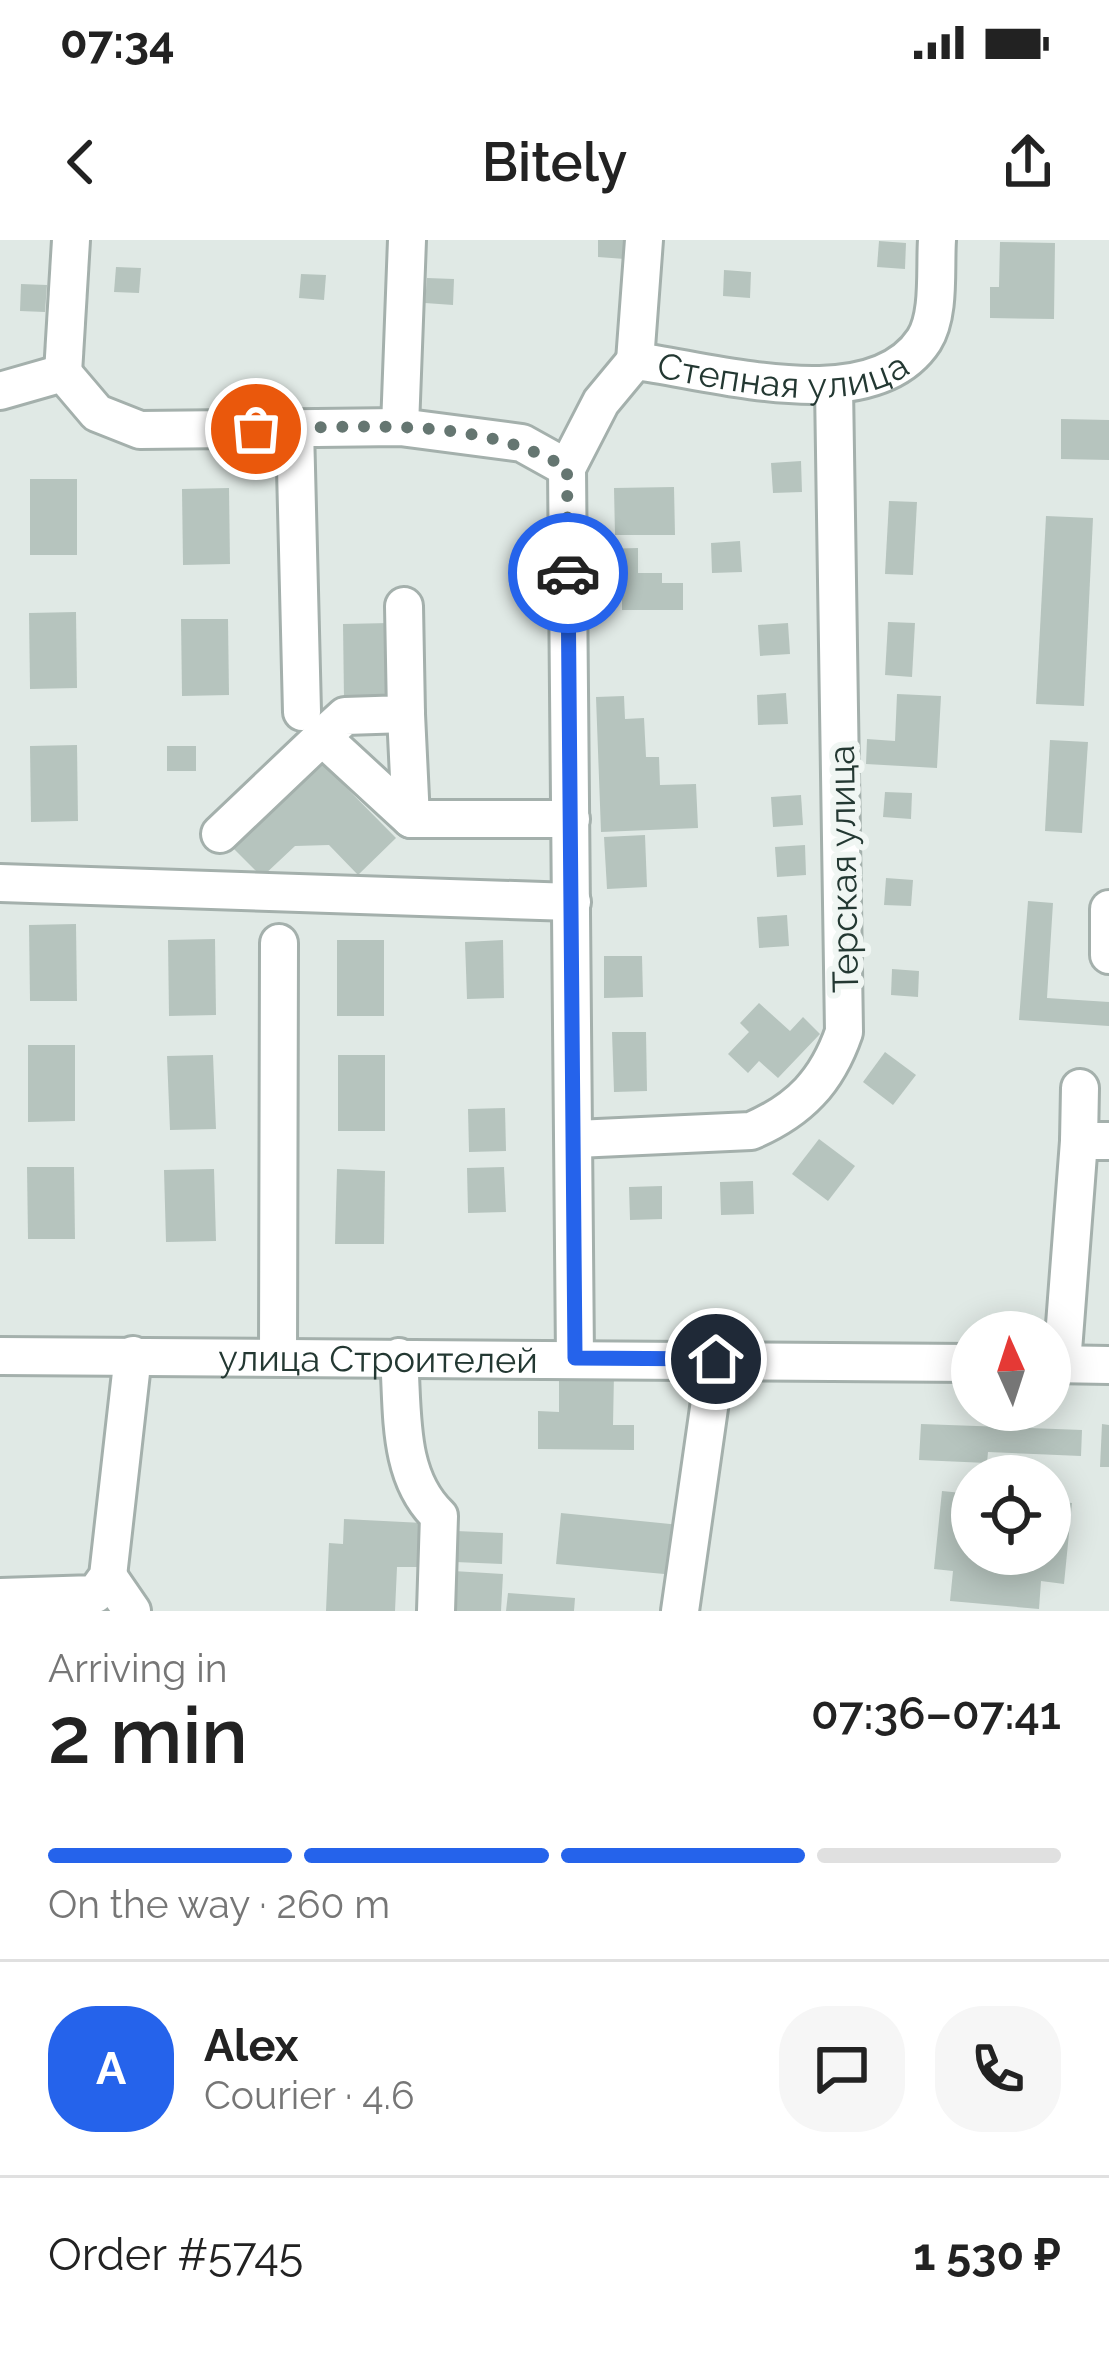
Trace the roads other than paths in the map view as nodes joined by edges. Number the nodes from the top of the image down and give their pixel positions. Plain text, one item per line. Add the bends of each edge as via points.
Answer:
1 (71, 240) edge
2 (407, 240) edge
3 (644, 240) edge
4 (937, 240) edge
5 (635, 361) junction
6 (63, 373) junction
7 (834, 387) junction
8 (0, 391) edge
9 (400, 427) junction
10 (295, 428) junction
11 (567, 468) junction
12 (404, 606) dead end
13 (406, 714) junction
14 (312, 724) junction
15 (412, 819) junction
16 (571, 819) junction
17 (220, 834) dead end
18 (0, 883) edge
19 (572, 902) junction
20 (1109, 909) edge
21 (278, 944) dead end
22 (1109, 956) edge
23 (1079, 1088) dead end
24 (575, 1139) junction
25 (1094, 1141) edge
26 (1065, 1311) edge
27 (133, 1355) junction
28 (0, 1356) edge
29 (278, 1357) junction
30 (399, 1357) junction
31 (575, 1358) junction
32 (716, 1359) junction
33 (951, 1363) edge
34 (1071, 1364) edge
35 (1109, 1365) edge
36 (108, 1576) junction
37 (0, 1597) edge
38 (132, 1611) edge
39 (436, 1611) edge
40 (680, 1611) edge

1 - 6 street
2 - 9 street
3 - 5 street
4 - 7 street, Степная улица via 924,339 885,375
5 - 7 street, Степная улица
5 - 11 street, Степная улица via 601,402
6 - 8 street
6 - 10 street via 98,413 140,430
7 - 24 street, Терская улица via 846,1005 840,1045 801,1103 751,1131
9 - 10 street
9 - 11 street via 522,442
10 - 14 street
11 - 16 street
12 - 13 street
13 - 14 street
13 - 15 street
14 - 15 street
14 - 17 street
15 - 16 street
16 - 19 street
18 - 19 street
19 - 24 street
20 - 22 street
21 - 29 street
23 - 25 street
24 - 31 street
25 - 26 street
27 - 28 street, улица Строителей
27 - 29 street, улица Строителей
27 - 36 street
29 - 30 street, улица Строителей
30 - 31 street, улица Строителей
30 - 39 street via 408,1470 418,1497 439,1516
31 - 32 street, улица Строителей
32 - 33 street, улица Строителей
32 - 40 street
34 - 35 street
36 - 37 street via 95,1594
36 - 38 street

